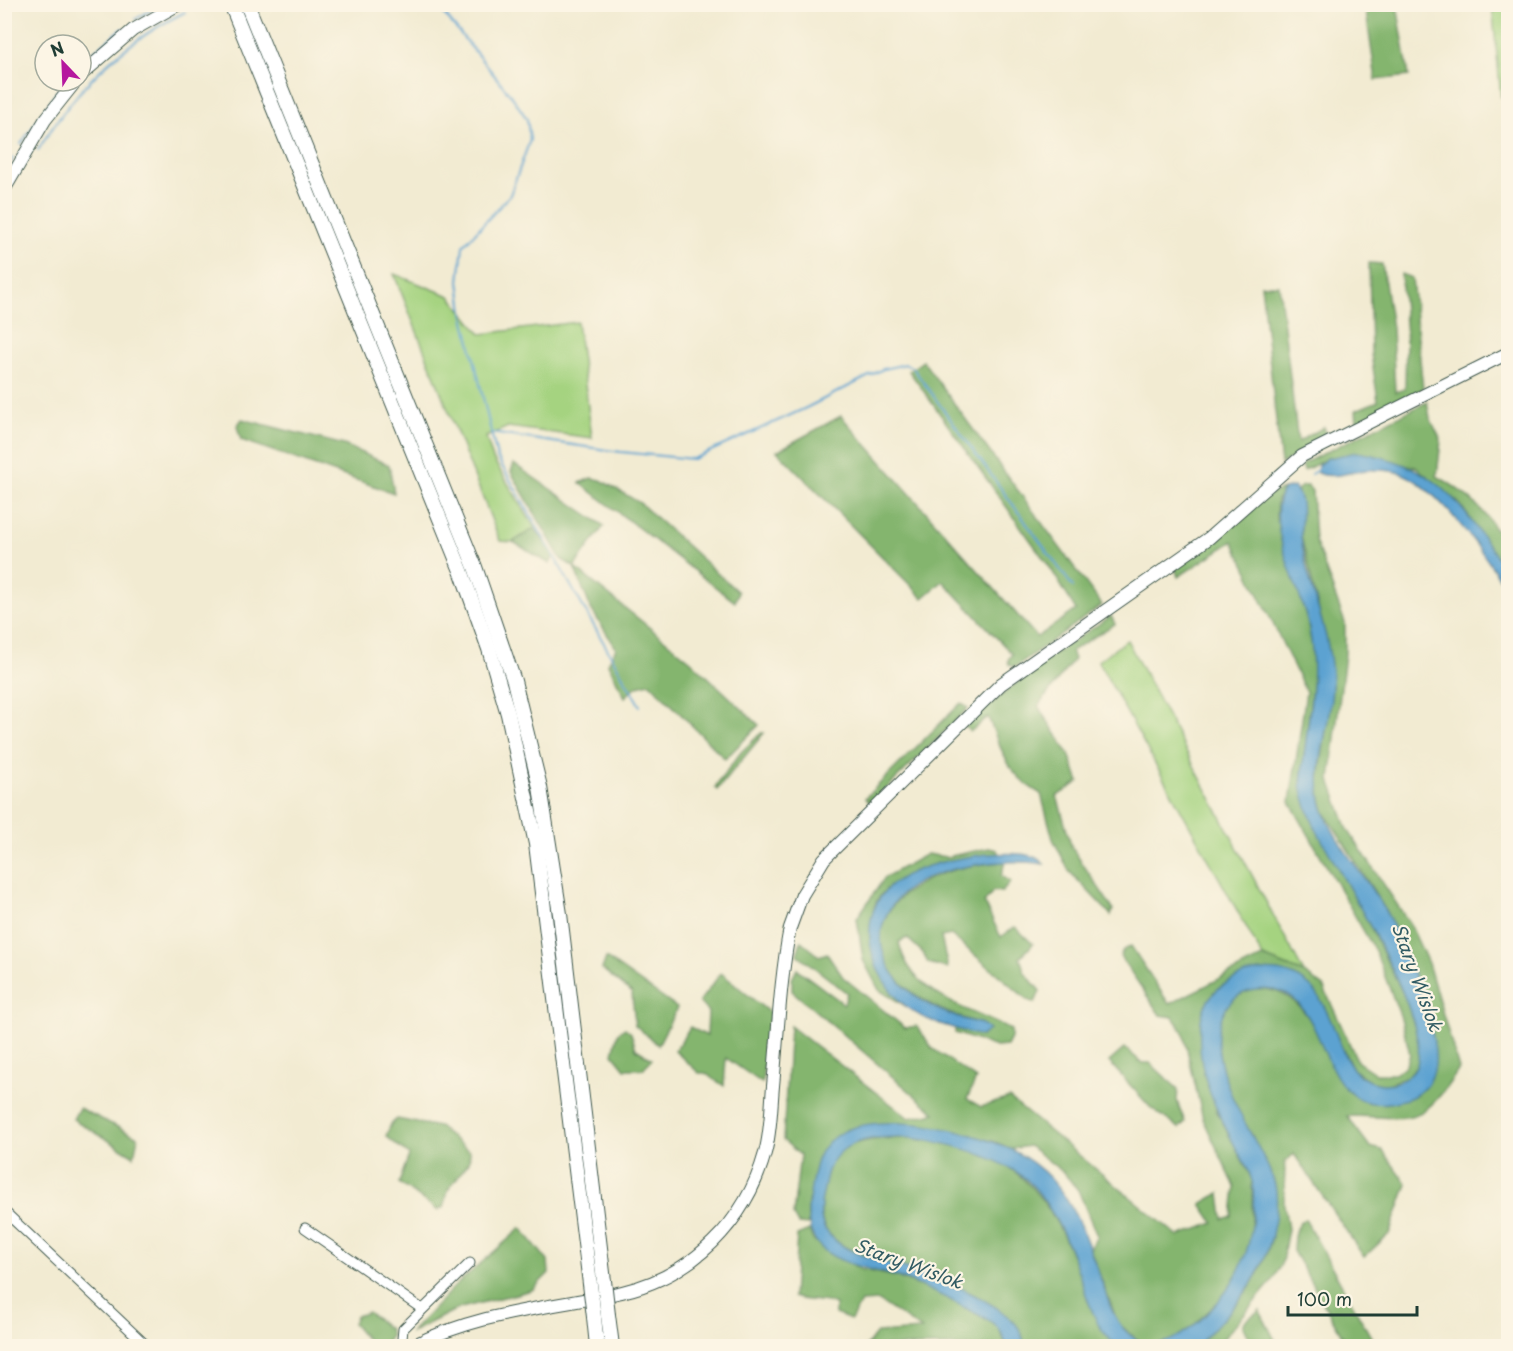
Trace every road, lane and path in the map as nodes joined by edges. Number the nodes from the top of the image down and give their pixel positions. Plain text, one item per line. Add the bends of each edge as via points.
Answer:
1 (179, 4) edge
2 (231, 4) edge
3 (245, 13) edge
4 (93, 65) edge
5 (66, 93) edge
6 (4, 190) edge
7 (1509, 353) edge
8 (4, 1211) edge
9 (305, 1228) dead end
10 (470, 1263) dead end
11 (422, 1309) junction
12 (601, 1316) junction
13 (147, 1347) edge
14 (405, 1347) edge
15 (412, 1347) edge
16 (597, 1347) edge
17 (612, 1347) edge

1 - 4 street via 133,30
2 - 3 main road
3 - 12 main road, bridge via 475,567 519,700 550,843
5 - 6 street via 45,120
7 - 15 street via 1302,456 1209,537 1001,684 838,843 813,875 790,928 765,1152 743,1204 700,1255 662,1279 634,1289 480,1319
8 - 13 street
9 - 11 street
10 - 11 street
11 - 14 street via 403,1329
12 - 16 main road
12 - 17 main road

